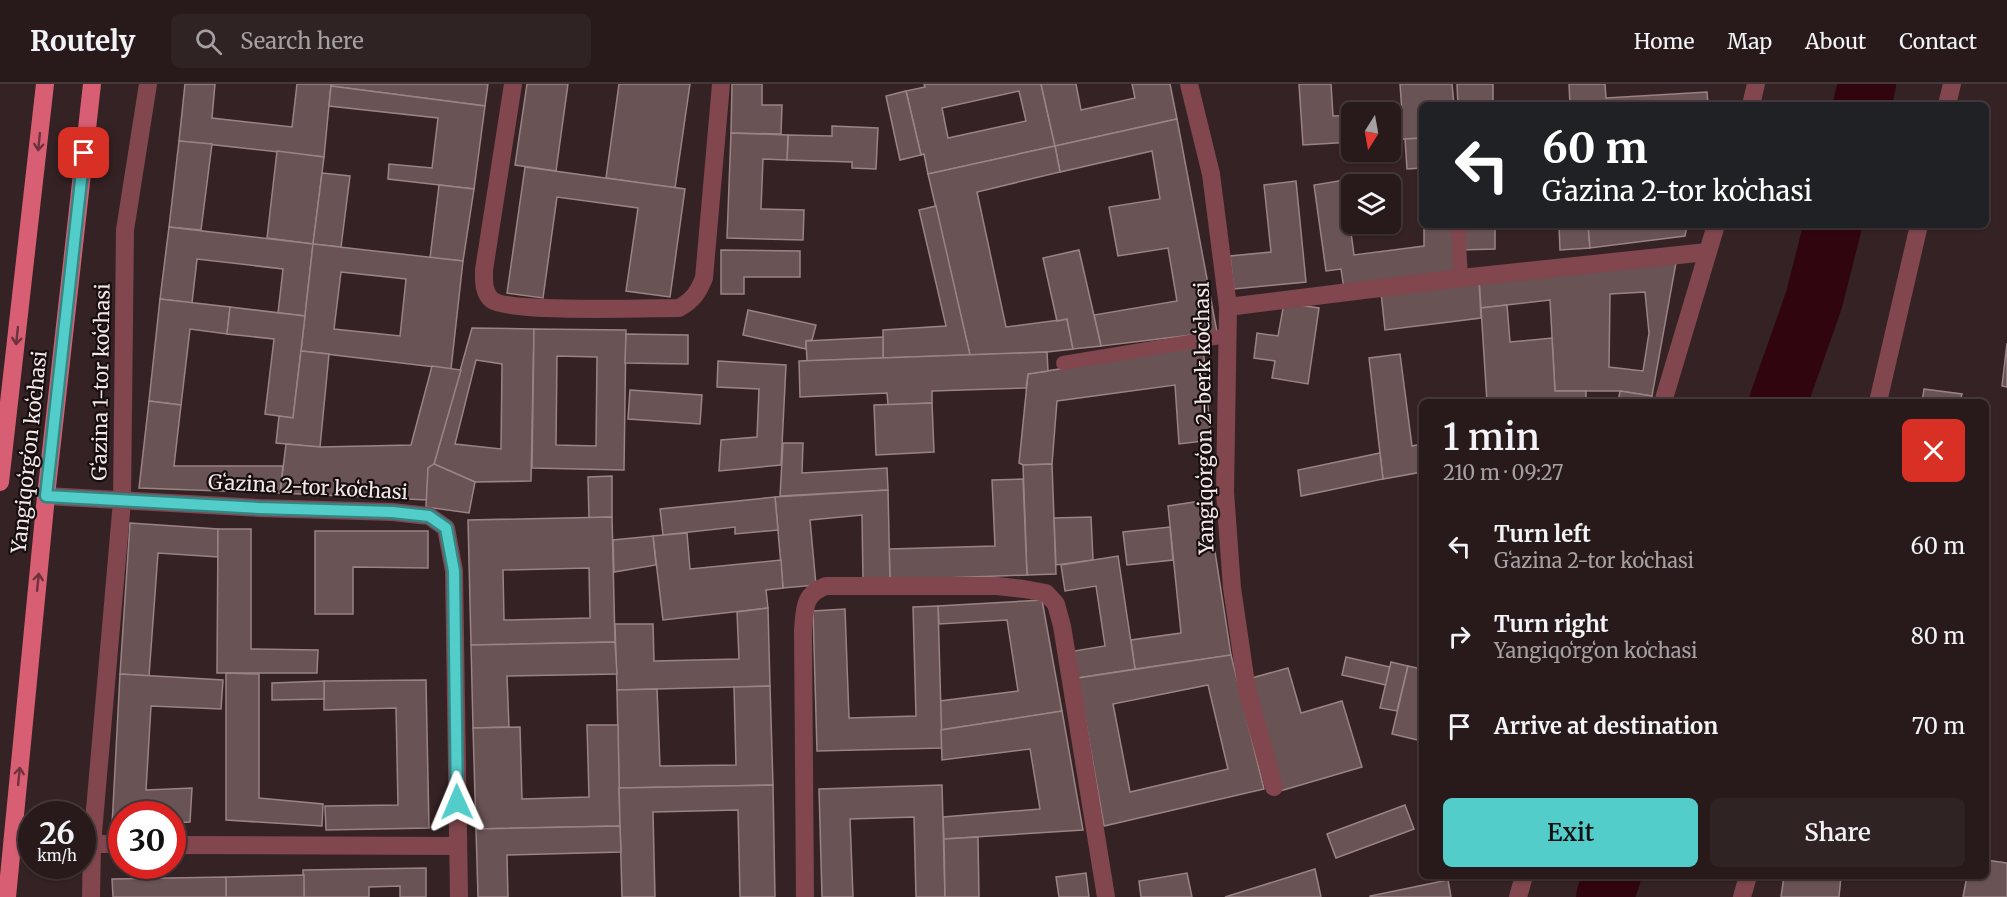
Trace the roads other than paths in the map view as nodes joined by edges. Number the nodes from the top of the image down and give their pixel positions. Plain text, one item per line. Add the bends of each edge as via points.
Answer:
1 (45, 84) edge
2 (92, 84) edge
3 (148, 84) edge
4 (513, 84) edge
5 (721, 84) edge
6 (1189, 84) edge
7 (1756, 84) edge
8 (1952, 84) edge
9 (1751, 102) edge
10 (1948, 102) edge
11 (1458, 228) edge
12 (1715, 228) edge
13 (1918, 228) edge
14 (1707, 252) junction
15 (1461, 278) junction
16 (1228, 307) junction
17 (1226, 336) junction
18 (1063, 363) dead end
19 (1665, 399) edge
20 (1879, 399) edge
21 (0, 482) edge
22 (46, 496) junction
23 (122, 501) junction
24 (1274, 787) dead end
25 (96, 801) edge
26 (186, 845) edge
27 (458, 846) junction
28 (91, 879) edge
29 (1523, 879) edge
30 (1747, 879) edge
31 (7, 897) edge
32 (91, 897) edge
33 (459, 897) edge
34 (805, 897) edge
35 (1106, 897) edge
36 (1518, 897) edge
37 (1742, 897) edge

1 -> 21 main road, Yangiqoʻrgʻon koʻchasi
2 - 22 main road, Yangiqoʻrgʻon koʻchasi
3 - 23 street, Gʻazina 1-tor koʻchasi via 125,230
4 - 5 street via 484,287 492,301 499,304 538,308 680,308 691,302 704,278
6 - 16 street, Yangiqoʻrgʻon 2-berk koʻchasi via 1211,174
7 - 9 street
8 - 10 street
11 - 15 lane
12 - 14 street
13 - 20 street
14 - 15 street
14 - 19 street
15 - 16 street
16 - 17 street, Yangiqoʻrgʻon 2-berk koʻchasi
17 - 18 lane
17 - 24 street, Yangiqoʻrgʻon 2-berk koʻchasi via 1225,492 1232,588 1247,690
22 - 23 street, Gʻazina 2-tor koʻchasi
31 -> 22 main road, Yangiqoʻrgʻon koʻchasi
23 - 25 street, Gʻazina 1-tor koʻchasi
23 - 27 street, Gʻazina 2-tor koʻchasi via 392,512 429,516 446,528 454,571
26 - 27 street
27 - 33 street, Gʻazina 2-tor koʻchasi
28 - 32 street, Gʻazina 1-tor koʻchasi
29 - 36 street
30 - 37 street
34 - 35 street via 803,630 810,595 826,586 997,586 1046,593 1056,604

